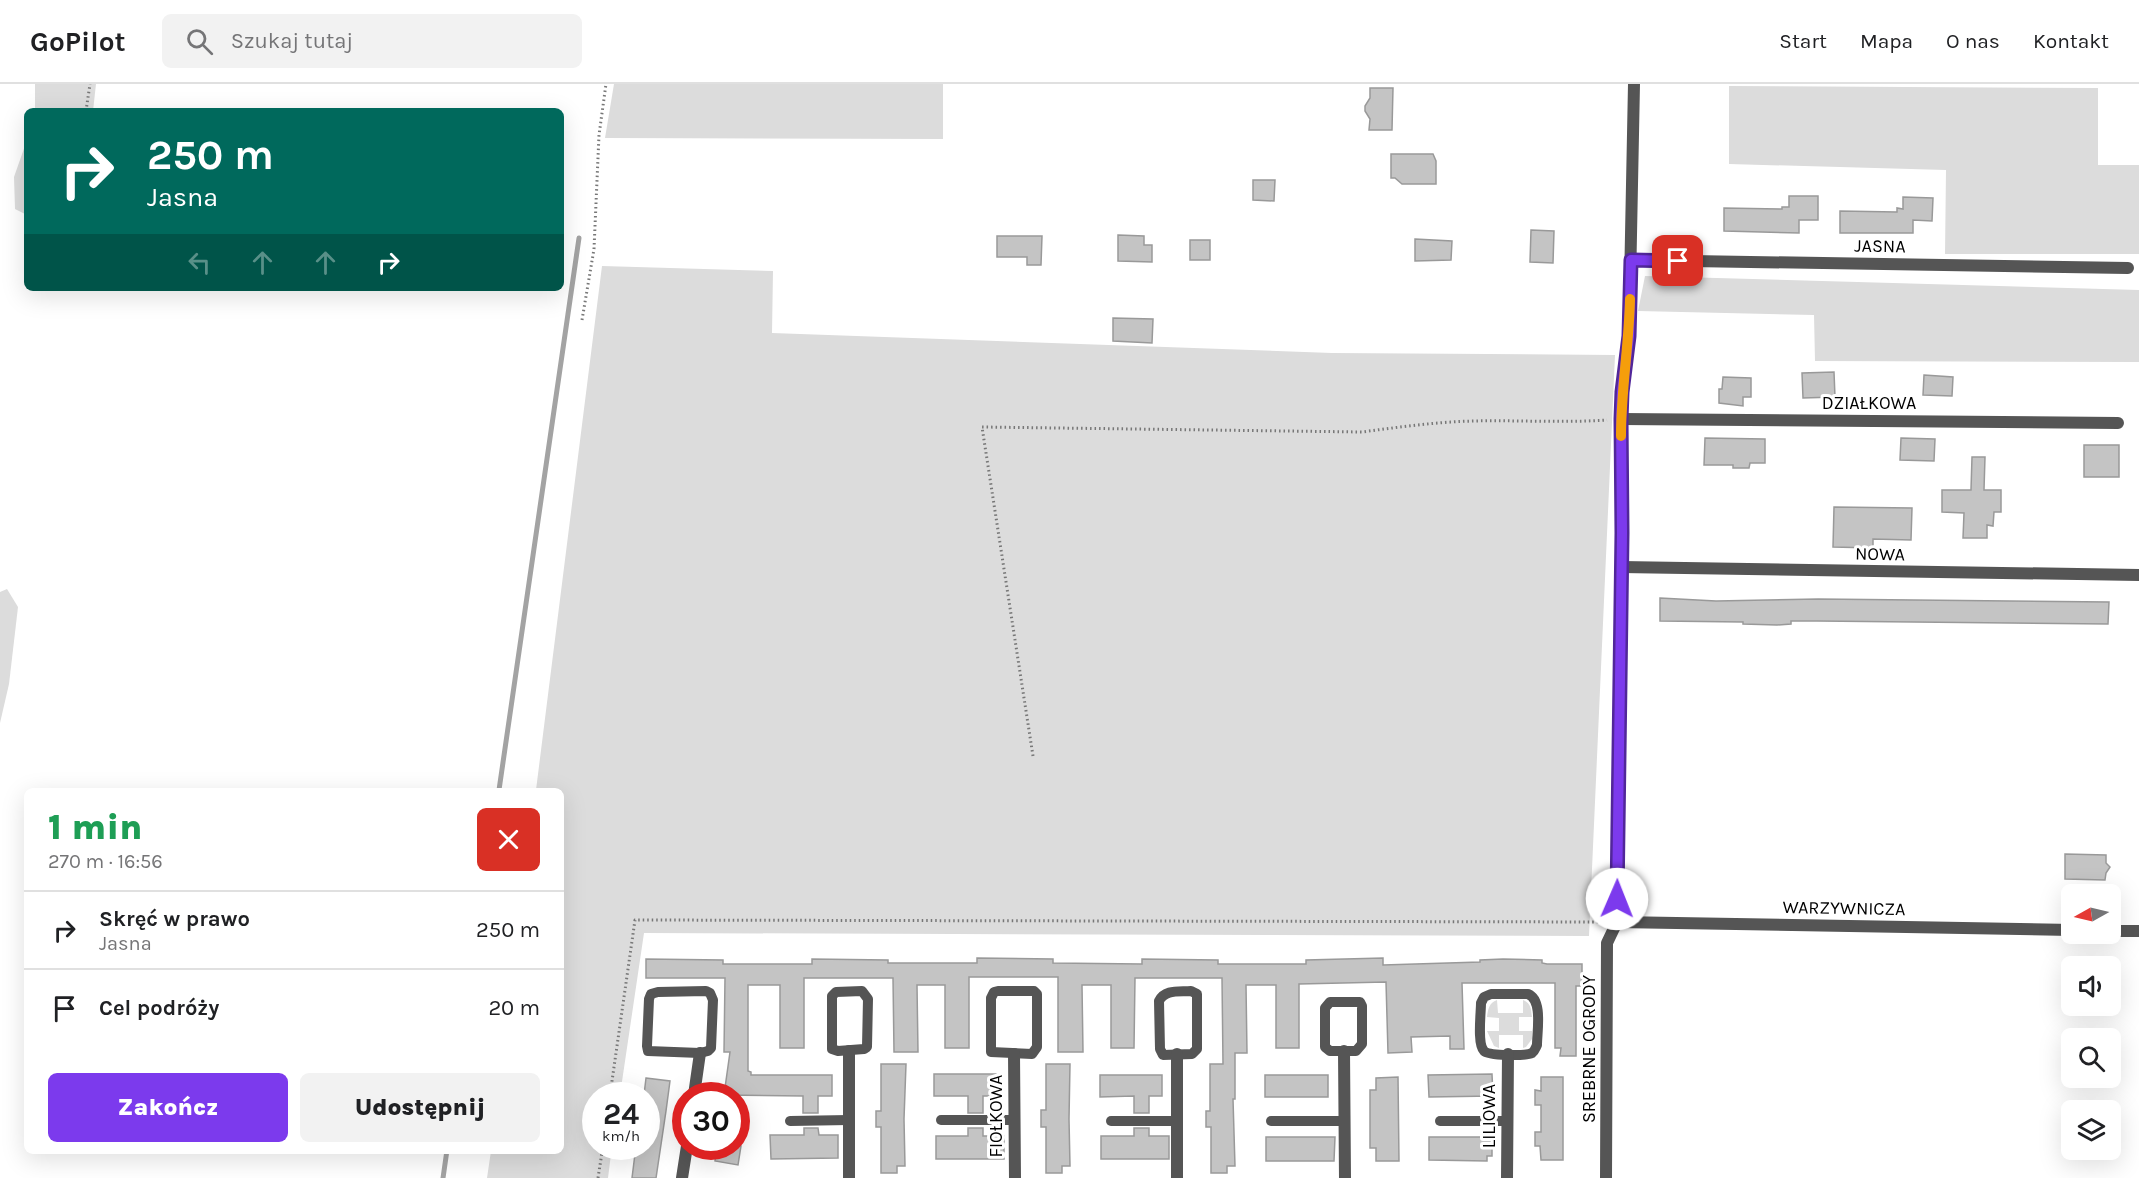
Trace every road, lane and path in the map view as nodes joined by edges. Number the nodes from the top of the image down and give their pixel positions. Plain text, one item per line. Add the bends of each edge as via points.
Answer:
1 (90, 84) edge
2 (606, 84) edge
3 (1634, 84) edge
4 (86, 108) edge
5 (1631, 260) junction
6 (2128, 268) dead end
7 (582, 320) dead end
8 (1621, 419) junction
9 (2118, 423) dead end
10 (1622, 567) junction
11 (2139, 575) edge
12 (1034, 756) dead end
13 (1617, 922) junction
14 (2061, 930) edge
15 (2121, 931) edge
16 (2139, 931) edge
17 (849, 1051) junction
18 (1344, 1051) junction
19 (700, 1053) junction
20 (1014, 1054) junction
21 (1177, 1054) junction
22 (1508, 1054) junction
23 (612, 1082) edge
24 (696, 1082) edge
25 (789, 1120) dead end
26 (849, 1120) junction
27 (941, 1120) dead end
28 (1014, 1120) junction
29 (1111, 1121) dead end
30 (1177, 1121) junction
31 (1271, 1121) dead end
32 (1345, 1121) junction
33 (1440, 1121) dead end
34 (1507, 1121) junction
35 (601, 1160) edge
36 (685, 1160) edge
37 (598, 1178) edge
38 (682, 1178) edge
39 (849, 1178) edge
40 (1015, 1178) edge
41 (1177, 1178) edge
42 (1345, 1178) edge
43 (1507, 1178) edge
44 (1606, 1178) edge

1 - 4 path
2 - 7 path via 599,135 594,249
3 - 5 street
5 - 6 street, JASNA
5 - 8 street
8 - 9 street, DZIAŁKOWA
8 - 10 street
8 - 12 path via 1472,421 1362,432 982,427
10 - 11 street, NOWA
10 - 13 street
13 - 14 street, WARZYWNICZA
13 - 23 path via 635,920
13 - 44 street, SREBRNE OGRODY via 1607,943
15 - 16 street
17 - 17 lane via 832,1049 832,996 836,992 862,991 868,999 867,1047
17 - 26 street
18 - 18 lane via 1356,1050 1362,1044 1360,1002 1330,1002 1325,1008 1325,1047
18 - 32 street
19 - 19 lane via 648,1051 651,994 710,993 711,1048
19 - 24 street
20 - 20 lane, FIOŁKOWA via 1032,1054 1037,1047 1034,991 999,991 991,998 991,1052
20 - 28 street, FIOŁKOWA
21 - 21 lane via 1192,1054 1197,1049 1197,994 1191,991 1166,992 1159,1001 1161,1052
21 - 30 street
22 - 22 lane via 1529,1054 1537,1045 1537,1002 1528,994 1491,994 1481,1003 1480,1044 1490,1054
22 - 34 street, LILIOWA
25 - 26 lane
26 - 39 street
27 - 28 lane
28 - 40 street, FIOŁKOWA
29 - 30 lane
30 - 41 street
31 - 32 lane
32 - 42 street
33 - 34 lane
34 - 43 street, LILIOWA
35 - 37 path
36 - 38 street

